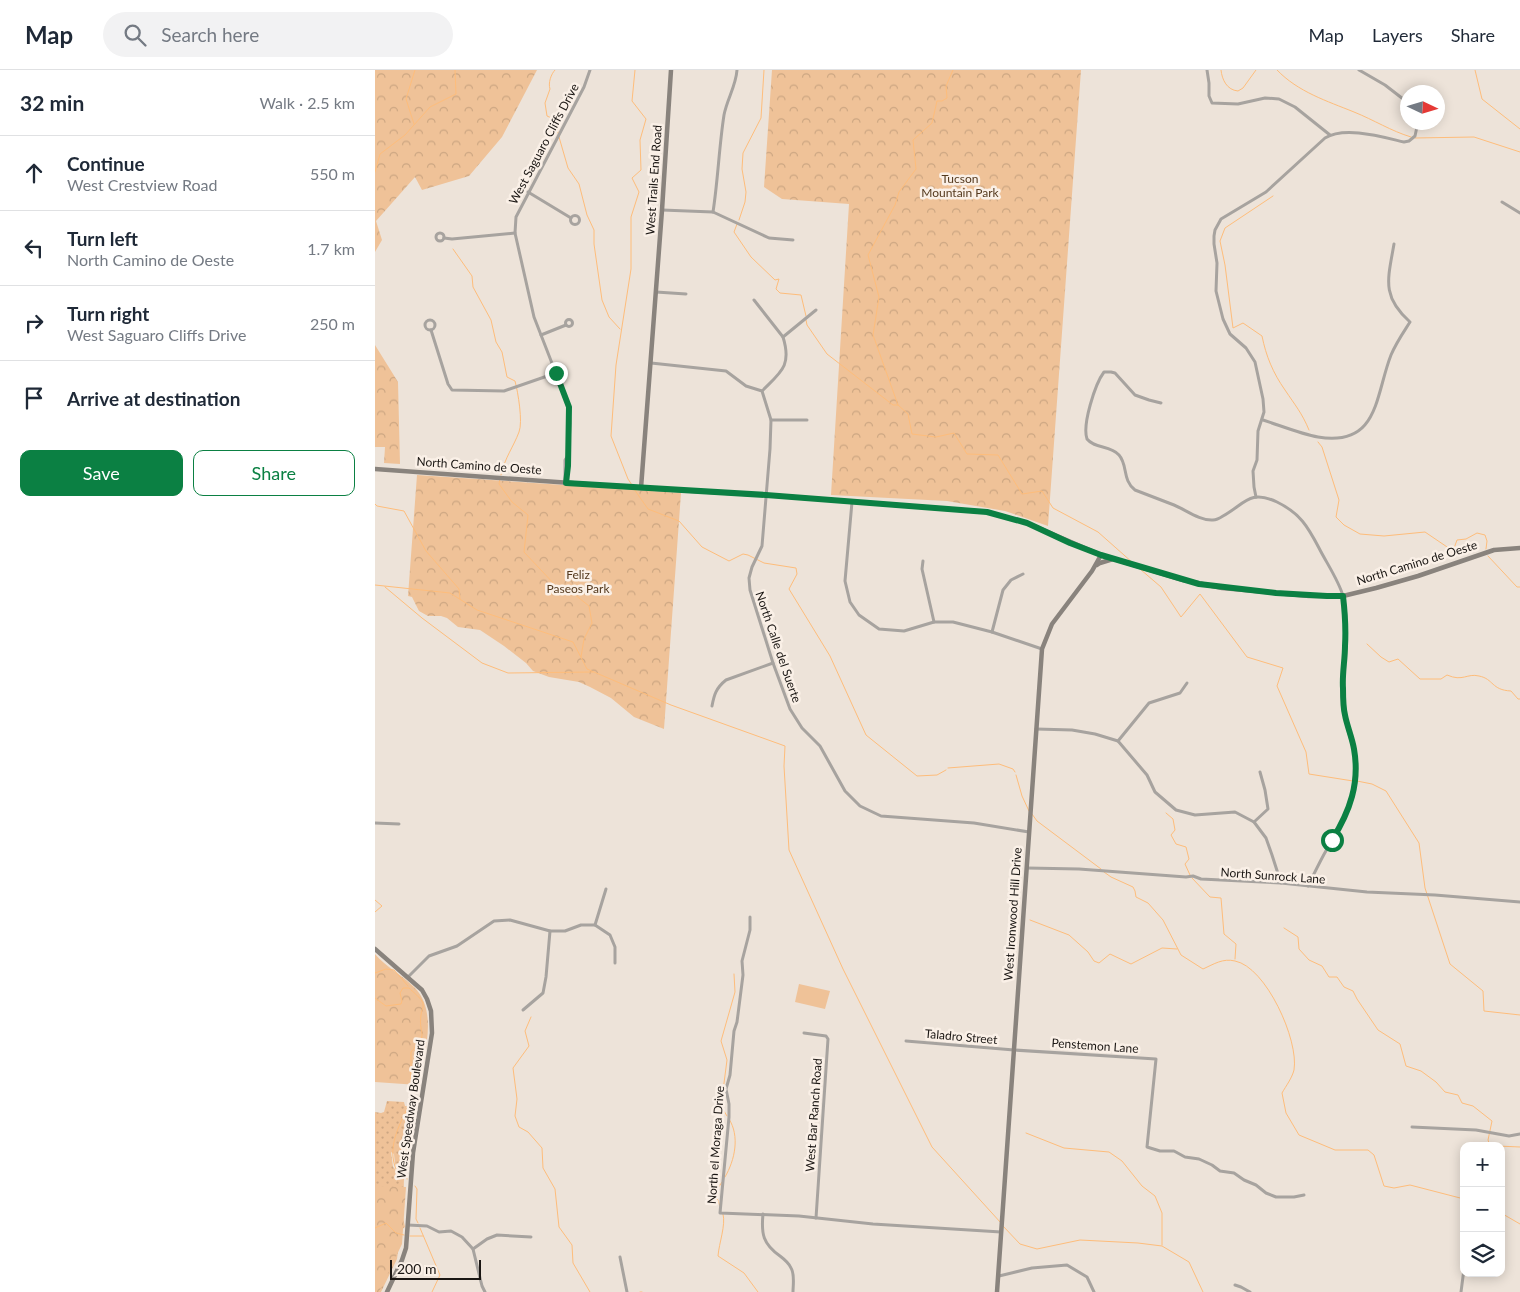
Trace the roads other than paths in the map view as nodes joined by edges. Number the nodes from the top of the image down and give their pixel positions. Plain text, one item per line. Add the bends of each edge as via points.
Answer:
1 (590, 70) edge
2 (671, 70) edge
3 (737, 70) edge
4 (1207, 70) edge
5 (1359, 70) edge
6 (1400, 97) edge
7 (1416, 130) edge
8 (1330, 135) junction
9 (528, 192) junction
10 (1502, 202) dead end
11 (662, 210) junction
12 (713, 212) junction
13 (1520, 212) edge
14 (571, 218) dead end
15 (515, 233) junction
16 (444, 238) dead end
17 (793, 240) dead end
18 (1394, 244) dead end
19 (656, 292) junction
20 (686, 294) dead end
21 (754, 300) dead end
22 (817, 310) dead end
23 (567, 325) dead end
24 (431, 330) dead end
25 (541, 335) junction
26 (783, 337) junction
27 (651, 363) junction
28 (556, 373) junction
29 (762, 391) junction
30 (1161, 402) dead end
31 (771, 420) junction
32 (807, 420) dead end
33 (1263, 420) junction
34 (375, 469) edge
35 (566, 483) junction
36 (641, 488) junction
37 (766, 495) junction
38 (1256, 497) junction
39 (852, 502) junction
40 (1520, 548) edge
41 (1101, 555) junction
42 (1115, 559) junction
43 (923, 561) dead end
44 (1094, 568) junction
45 (1023, 574) dead end
46 (1343, 596) junction
47 (934, 622) junction
48 (992, 632) junction
49 (1042, 649) junction
50 (773, 663) junction
51 (1187, 683) dead end
52 (712, 706) dead end
53 (1036, 729) junction
54 (1118, 741) junction
55 (1260, 772) dead end
56 (1254, 822) junction
57 (375, 823) edge
58 (399, 824) dead end
59 (1029, 832) junction
60 (1027, 868) junction
61 (1281, 883) junction
62 (1308, 886) junction
63 (606, 888) dead end
64 (1520, 902) edge
65 (750, 917) dead end
66 (595, 925) junction
67 (550, 930) junction
68 (375, 949) edge
69 (615, 963) dead end
70 (408, 977) junction
71 (523, 1010) dead end
72 (804, 1033) dead end
73 (906, 1041) dead end
74 (1014, 1050) junction
75 (1412, 1127) dead end
76 (1520, 1134) edge
77 (1304, 1195) dead end
78 (763, 1214) junction
79 (816, 1218) junction
80 (408, 1225) junction
81 (1001, 1232) junction
82 (531, 1237) dead end
83 (473, 1249) junction
84 (620, 1257) dead end
85 (999, 1276) junction
86 (1463, 1277) edge
87 (1235, 1285) dead end
88 (387, 1292) edge
89 (485, 1292) edge
90 (627, 1292) edge
91 (793, 1292) edge
92 (997, 1292) edge
93 (1094, 1292) edge
94 (1250, 1292) edge
95 (1461, 1292) edge

1 - 9 street, West Saguaro Cliffs Drive
2 - 11 street, West Trails End Road
3 - 12 street via 722,128
4 - 8 street via 1212,103 1238,104 1265,98 1279,99 1295,107
5 - 6 street
7 - 8 street via 1409,142 1367,134
8 - 33 street via 1266,192 1221,219 1215,230 1216,295 1230,334 1246,348 1255,362 1264,406
9 - 14 street
9 - 15 street, West Saguaro Cliffs Drive via 516,217
10 - 13 street
11 - 12 street
11 - 19 street, West Trails End Road
12 - 17 street via 769,238
15 - 16 street
15 - 25 street, West Saguaro Cliffs Drive
18 - 33 street via 1388,280 1390,292 1393,303 1410,322 1391,356 1375,410 1361,430 1344,438 1318,437
19 - 20 street
19 - 27 street, West Trails End Road
21 - 26 street
22 - 26 street
23 - 25 street
24 - 28 street via 449,390 503,391
25 - 28 street, West Saguaro Cliffs Drive
26 - 29 street via 787,360 783,370
27 - 29 street via 726,371 746,386
27 - 36 street, West Trails End Road
28 - 35 street, West Saguaro Cliffs Drive via 569,407
29 - 31 street, North Calle del Suerte
30 - 38 street via 1135,395 1115,374 1104,372 1091,401 1085,436 1089,442 1118,454 1127,480 1135,490 1202,518 1217,519 1242,502
31 - 32 street
31 - 37 street, North Calle del Suerte
33 - 38 street via 1258,431 1257,460 1253,472
34 - 35 street, North Camino de Oeste
35 - 36 street, North Camino de Oeste
36 - 37 street, North Camino de Oeste
37 - 39 street, North Camino de Oeste
37 - 50 street, North Calle del Suerte via 762,546 749,578
38 - 46 street via 1276,501 1302,519
39 - 41 street, North Camino de Oeste via 987,512 1027,523
39 - 47 street via 845,581 850,602 859,615 879,628 904,631
40 - 46 street, North Camino de Oeste via 1494,550 1418,576
41 - 42 street, North Camino de Oeste
41 - 44 street, West Ironwood Hill Drive
42 - 44 street
42 - 46 street, North Camino de Oeste via 1199,584 1284,594
43 - 47 street
44 - 49 street, West Ironwood Hill Drive via 1052,624
45 - 48 street via 1011,580 1003,590
46 - 62 street via 1346,643 1343,687 1345,713 1354,747 1355,780 1344,821
47 - 48 street via 953,622
48 - 49 street
49 - 53 street, West Ironwood Hill Drive
50 - 52 street via 726,680 715,692
50 - 59 street, North Calle del Suerte via 789,709 820,746 845,791 860,806 881,816 974,823
51 - 54 street via 1180,693 1149,704
53 - 54 street via 1072,730
53 - 59 street, West Ironwood Hill Drive
54 - 56 street via 1147,775 1155,792 1176,810 1195,815 1235,812
55 - 56 street via 1268,809
56 - 61 street via 1265,838
57 - 58 street
59 - 60 street, West Ironwood Hill Drive
60 - 61 street, North Sunrock Lane
60 - 74 street, West Ironwood Hill Drive
61 - 62 street, North Sunrock Lane
62 - 64 street, North Sunrock Lane
63 - 66 street
65 - 78 street, North el Moraga Drive via 726,1089 729,1117 720,1213
66 - 67 street via 581,925 565,931
66 - 69 street via 610,935 615,947
67 - 70 street via 510,920 494,921 457,946 429,956
67 - 71 street via 543,992
68 - 70 street, West Speedway Boulevard
70 - 80 street, West Speedway Boulevard via 427,998 432,1018 413,1153
72 - 79 street, West Bar Ranch Road via 828,1039
73 - 74 street, Taladro Street
74 - 77 street, Penstemon Lane via 1156,1059 1147,1147 1174,1151 1220,1171 1234,1173 1276,1197
74 - 81 street, West Ironwood Hill Drive
75 - 76 street via 1476,1130 1509,1136
78 - 79 street, North el Moraga Drive
78 - 91 street via 765,1242 792,1268
79 - 81 street, North el Moraga Drive
80 - 83 street via 427,1226 439,1232 451,1231
80 - 88 street, West Speedway Boulevard via 404,1254
81 - 85 street, West Ironwood Hill Drive
82 - 83 street via 497,1235
83 - 89 street
84 - 90 street
85 - 92 street, West Ironwood Hill Drive
85 - 93 street via 1032,1268 1067,1265 1087,1278
86 - 95 street
87 - 94 street

